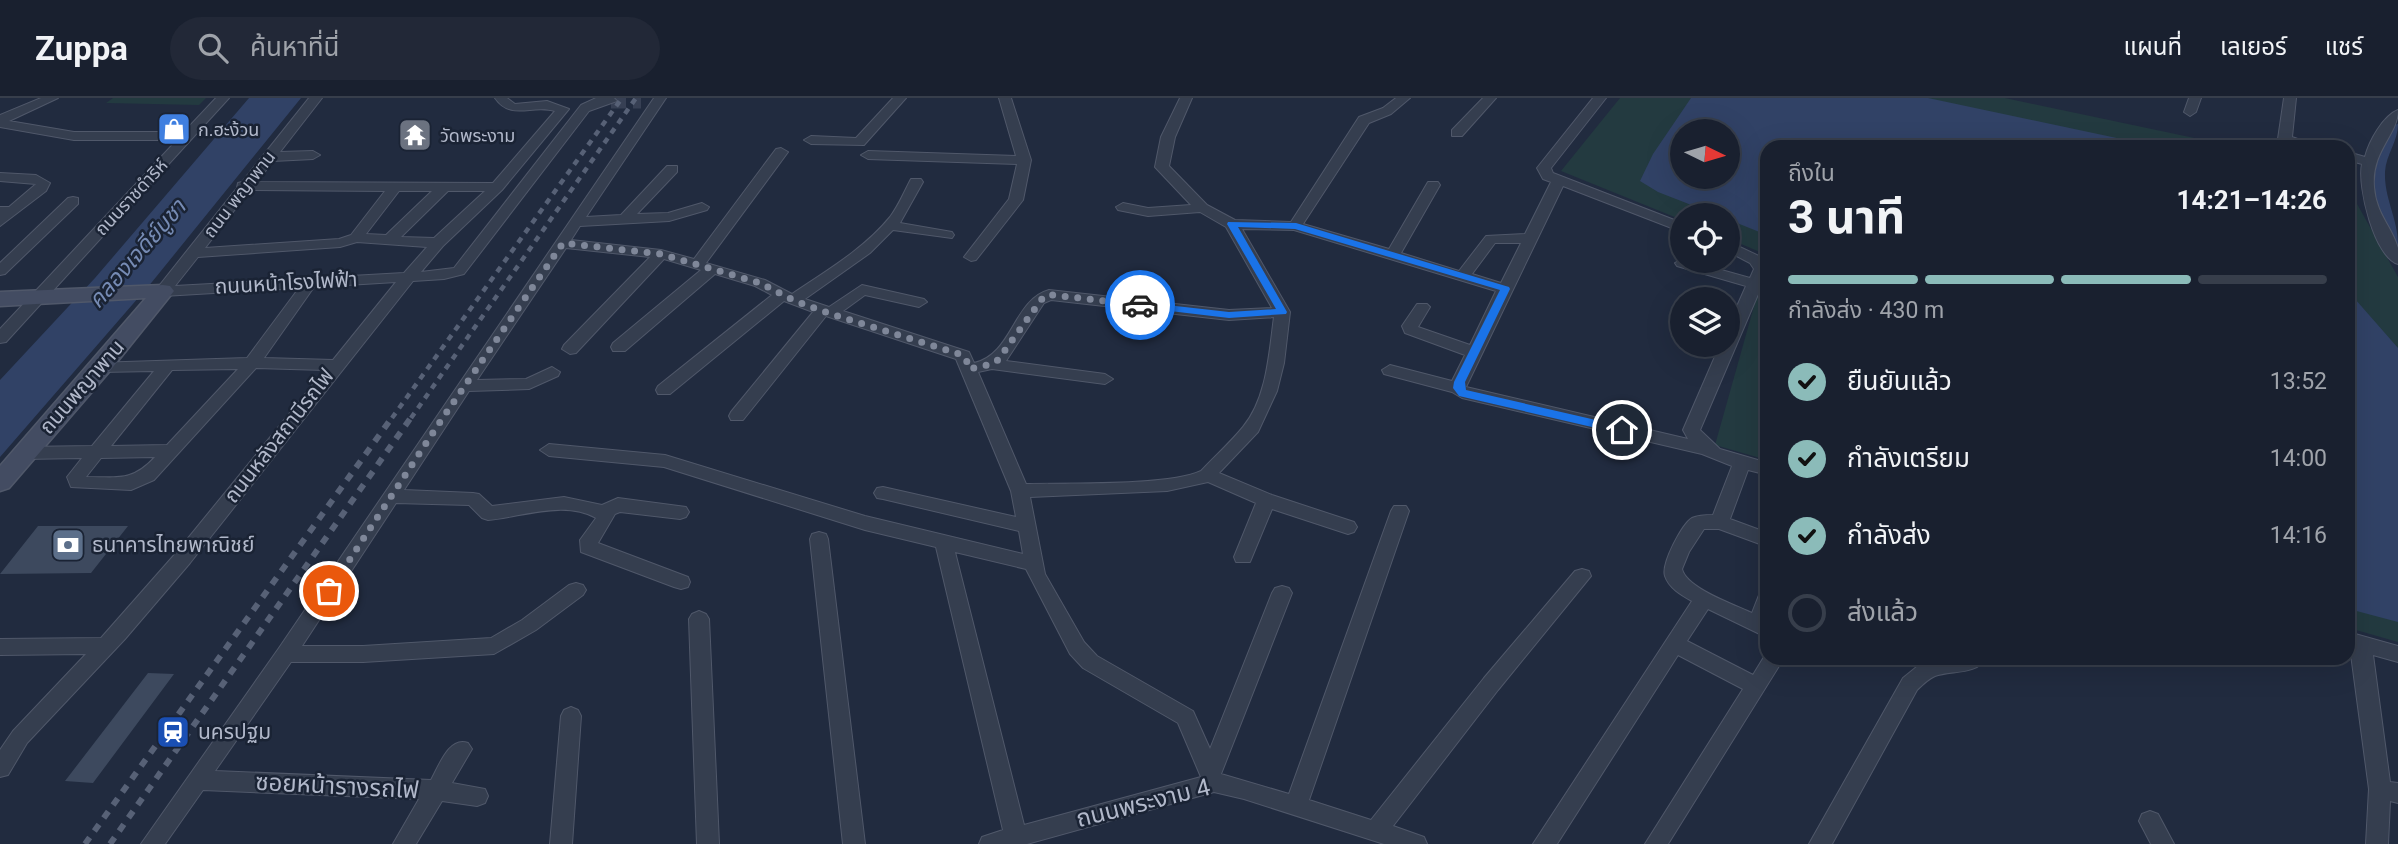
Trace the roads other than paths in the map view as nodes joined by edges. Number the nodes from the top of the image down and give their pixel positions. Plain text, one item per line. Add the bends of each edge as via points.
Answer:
1 (52, 98) edge
2 (223, 98) edge
3 (316, 98) edge
4 (501, 98) edge
5 (900, 98) edge
6 (1005, 98) edge
7 (1186, 98) edge
8 (1404, 98) edge
9 (1490, 98) edge
10 (1600, 98) edge
11 (2195, 98) edge
12 (2290, 98) edge
13 (651, 99) edge
14 (611, 100) dead end
15 (2190, 112) dead end
16 (2398, 114) edge
17 (0, 121) edge
18 (1457, 133) dead end
19 (188, 136) junction
20 (811, 140) dead end
21 (2288, 140) edge
22 (781, 152) dead end
23 (313, 155) dead end
24 (868, 155) dead end
25 (267, 157) junction
26 (2355, 158) edge
27 (1024, 160) junction
28 (2369, 162) junction
29 (672, 169) dead end
30 (0, 177) edge
31 (916, 182) dead end
32 (1558, 182) junction
33 (396, 185) junction
34 (1433, 185) dead end
35 (243, 186) junction
36 (444, 186) junction
37 (498, 187) junction
38 (73, 201) dead end
39 (1123, 206) dead end
40 (702, 207) dead end
41 (1202, 208) junction
42 (6, 211) edge
43 (626, 218) junction
44 (0, 222) edge
45 (577, 222) junction
46 (1232, 224) junction
47 (1670, 224) edge
48 (892, 226) junction
49 (1296, 226) junction
50 (947, 235) dead end
51 (356, 238) junction
52 (1530, 239) junction
53 (382, 240) junction
54 (438, 243) junction
55 (563, 243) junction
56 (1740, 252) edge
57 (192, 253) junction
58 (661, 254) junction
59 (1393, 255) junction
60 (971, 257) dead end
61 (2398, 260) edge
62 (705, 267) junction
63 (0, 271) edge
64 (1716, 273) edge
65 (409, 276) junction
66 (1463, 276) junction
67 (310, 282) junction
68 (1754, 284) junction
69 (1505, 289) junction
70 (156, 291) junction
71 (40, 297) junction
72 (788, 297) junction
73 (0, 299) edge
74 (919, 302) dead end
75 (1422, 307) dead end
76 (827, 312) junction
77 (1282, 312) junction
78 (0, 338) edge
79 (619, 347) dead end
80 (570, 349) dead end
81 (1474, 352) junction
82 (252, 363) junction
83 (992, 364) junction
84 (168, 365) junction
85 (335, 365) junction
86 (101, 367) junction
87 (969, 369) junction
88 (1390, 370) dead end
89 (552, 372) dead end
90 (1105, 379) dead end
91 (465, 386) junction
92 (1458, 388) junction
93 (664, 390) dead end
94 (449, 409) junction
95 (737, 416) dead end
96 (1702, 448) junction
97 (549, 450) dead end
98 (169, 451) junction
99 (96, 452) junction
100 (24, 453) junction
101 (1742, 462) junction
102 (1760, 467) edge
103 (1207, 475) junction
104 (0, 482) edge
105 (1020, 491) junction
106 (883, 493) dead end
107 (391, 496) junction
108 (1266, 500) junction
109 (1400, 511) dead end
110 (680, 512) dead end
111 (601, 513) junction
112 (1720, 522) junction
113 (1027, 526) junction
114 (1349, 527) dead end
115 (1760, 537) edge
116 (819, 539) dead end
117 (944, 542) junction
118 (1243, 557) dead end
119 (1033, 564) junction
120 (1582, 576) dead end
121 (681, 582) dead end
122 (576, 590) dead end
123 (1282, 593) dead end
124 (1704, 599) junction
125 (699, 619) dead end
126 (1760, 626) edge
127 (2355, 642) edge
128 (1675, 644) junction
129 (106, 646) junction
130 (0, 647) edge
131 (286, 654) junction
132 (2398, 654) edge
133 (1770, 665) edge
134 (1962, 665) edge
135 (1756, 686) junction
136 (571, 716) dead end
137 (10, 737) edge
138 (461, 749) dead end
139 (0, 768) edge
140 (1212, 778) junction
141 (196, 780) junction
142 (435, 790) junction
143 (2389, 791) edge
144 (477, 796) dead end
145 (1296, 806) junction
146 (2150, 821) dead end
147 (1376, 831) junction
148 (1015, 835) junction
149 (152, 844) edge
150 (404, 844) edge
151 (561, 844) edge
152 (708, 844) edge
153 (854, 844) edge
154 (990, 844) edge
155 (1416, 844) edge
156 (1544, 844) edge
157 (1656, 844) edge
158 (1820, 844) edge
159 (2163, 844) edge
160 (2377, 844) edge

1 - 17 street
2 - 19 street, ถนนราชดำริห์
3 - 25 street, ถนน พญาพาน
4 - 37 street, ถนนหลังสถานีรถไฟ via 510,107 563,109
5 - 20 street via 859,142
6 - 27 street
7 - 41 street via 1161,164
8 - 49 street via 1364,120
9 - 18 street
10 - 32 street via 1544,168
11 - 15 street
12 - 21 street via 2285,139
13 - 45 street
13 - 94 street via 459,375
14 - 65 street, ถนนหน้าโรงไฟฟ้า via 585,108 464,266 444,275
16 - 28 street
17 - 19 street via 74,136
19 - 71 street, ถนนราชดำริห์
22 - 62 street
23 - 25 street
24 - 27 street
25 - 35 street, ถนน พญาพาน
26 - 28 street
27 - 60 street via 1016,200
28 - 61 street via 2366,189 2370,208
29 - 43 street
30 - 42 street via 43,183
31 - 48 street
32 - 47 street
32 - 52 street
33 - 35 street
33 - 36 street
33 - 51 street
34 - 59 street
35 - 57 street, ถนน พญาพาน
36 - 37 street
36 - 53 street via 391,238
37 - 54 street, ถนนหลังสถานีรถไฟ
38 - 63 street
39 - 41 street via 1148,212
40 - 43 street via 669,217
41 - 46 street
42 - 44 street
43 - 45 street
45 - 55 street
46 - 49 street
46 - 77 street
48 - 50 street
48 - 72 street via 876,242
49 - 59 street
51 - 53 street
51 - 57 street via 340,243
52 - 66 street via 1491,239
52 - 69 street
53 - 54 street
54 - 65 street, ถนนหลังสถานีรถไฟ
55 - 58 street
55 - 91 street
56 - 68 street via 1756,260 1760,269
57 - 70 street, ถนน พญาพาน
58 - 62 street
58 - 80 street
59 - 66 street
62 - 72 street via 760,283
62 - 79 street
64 - 68 street
65 - 67 street, ถนนหน้าโรงไฟฟ้า
65 - 85 street, ถนนหลังสถานีรถไฟ
66 - 69 street
67 - 70 street, ถนนหน้าโรงไฟฟ้า
67 - 82 street
68 - 96 street via 1691,430
69 - 81 street
70 - 71 main road
70 - 86 main road, ถนนพญาพาน
71 - 73 main road
71 - 78 street, ถนนราชดำริห์
72 - 76 street
72 - 93 street
74 - 76 street via 862,290
75 - 81 street via 1411,330
76 - 87 street via 959,354
76 - 95 street
77 - 83 street via 1223,315 1049,295 1039,300
77 - 103 street via 1276,363 1252,428
81 - 92 street
82 - 84 street
82 - 85 street
82 - 98 street
83 - 87 street
83 - 90 street
84 - 86 street
84 - 99 street
85 - 129 street, ถนนหลังสถานีรถไฟ via 183,558
86 - 100 main road, ถนนพญาพาน
87 - 105 street
88 - 92 street
89 - 91 street via 529,384
91 - 94 street
92 - 96 street via 1490,400
94 - 107 street
96 - 101 street
97 - 117 street via 665,461 865,523
98 - 99 street
98 - 99 street via 142,480 131,484 77,483 76,477
99 - 100 street
100 - 104 main road, ถนนพญาพาน
101 - 102 street
101 - 112 street
103 - 105 street via 1167,485
103 - 108 street
105 - 113 street
106 - 113 street
107 - 111 street via 472,499 488,513 559,503
107 - 131 street
108 - 114 street
108 - 118 street
109 - 145 street
110 - 111 street via 618,505
111 - 121 street via 606,519 588,547
112 - 115 street
112 - 124 street via 1700,522 1693,527 1671,571 1681,588
113 - 119 street
116 - 153 street
117 - 119 street
117 - 148 street
119 - 140 street via 1077,648 1090,662 1186,717
120 - 147 street
122 - 131 street via 494,646
123 - 140 street
124 - 126 street
124 - 128 street
125 - 152 street
127 - 132 street
127 - 143 street
128 - 135 street
128 - 156 street
129 - 130 street
129 - 137 street, ถนนหลังสถานีรถไฟ
131 - 141 street
133 - 135 street
134 - 158 street via 1933,666 1915,678
135 - 157 street
136 - 151 street
137 - 139 street, ถนนหลังสถานีรถไฟ
138 - 142 street
140 - 145 street, ถนนพระงาม 4
140 - 148 street, ถนนพระงาม 4
141 - 142 street, ซอยหน้ารางรถไฟ
141 - 149 street
142 - 144 street, ซอยหน้ารางรถไฟ
142 - 150 street
143 - 160 street
145 - 147 street, ถนนพระงาม 4
146 - 159 street
147 - 155 street, ถนนพระงาม 4
148 - 154 street, ถนนพระงาม 4

